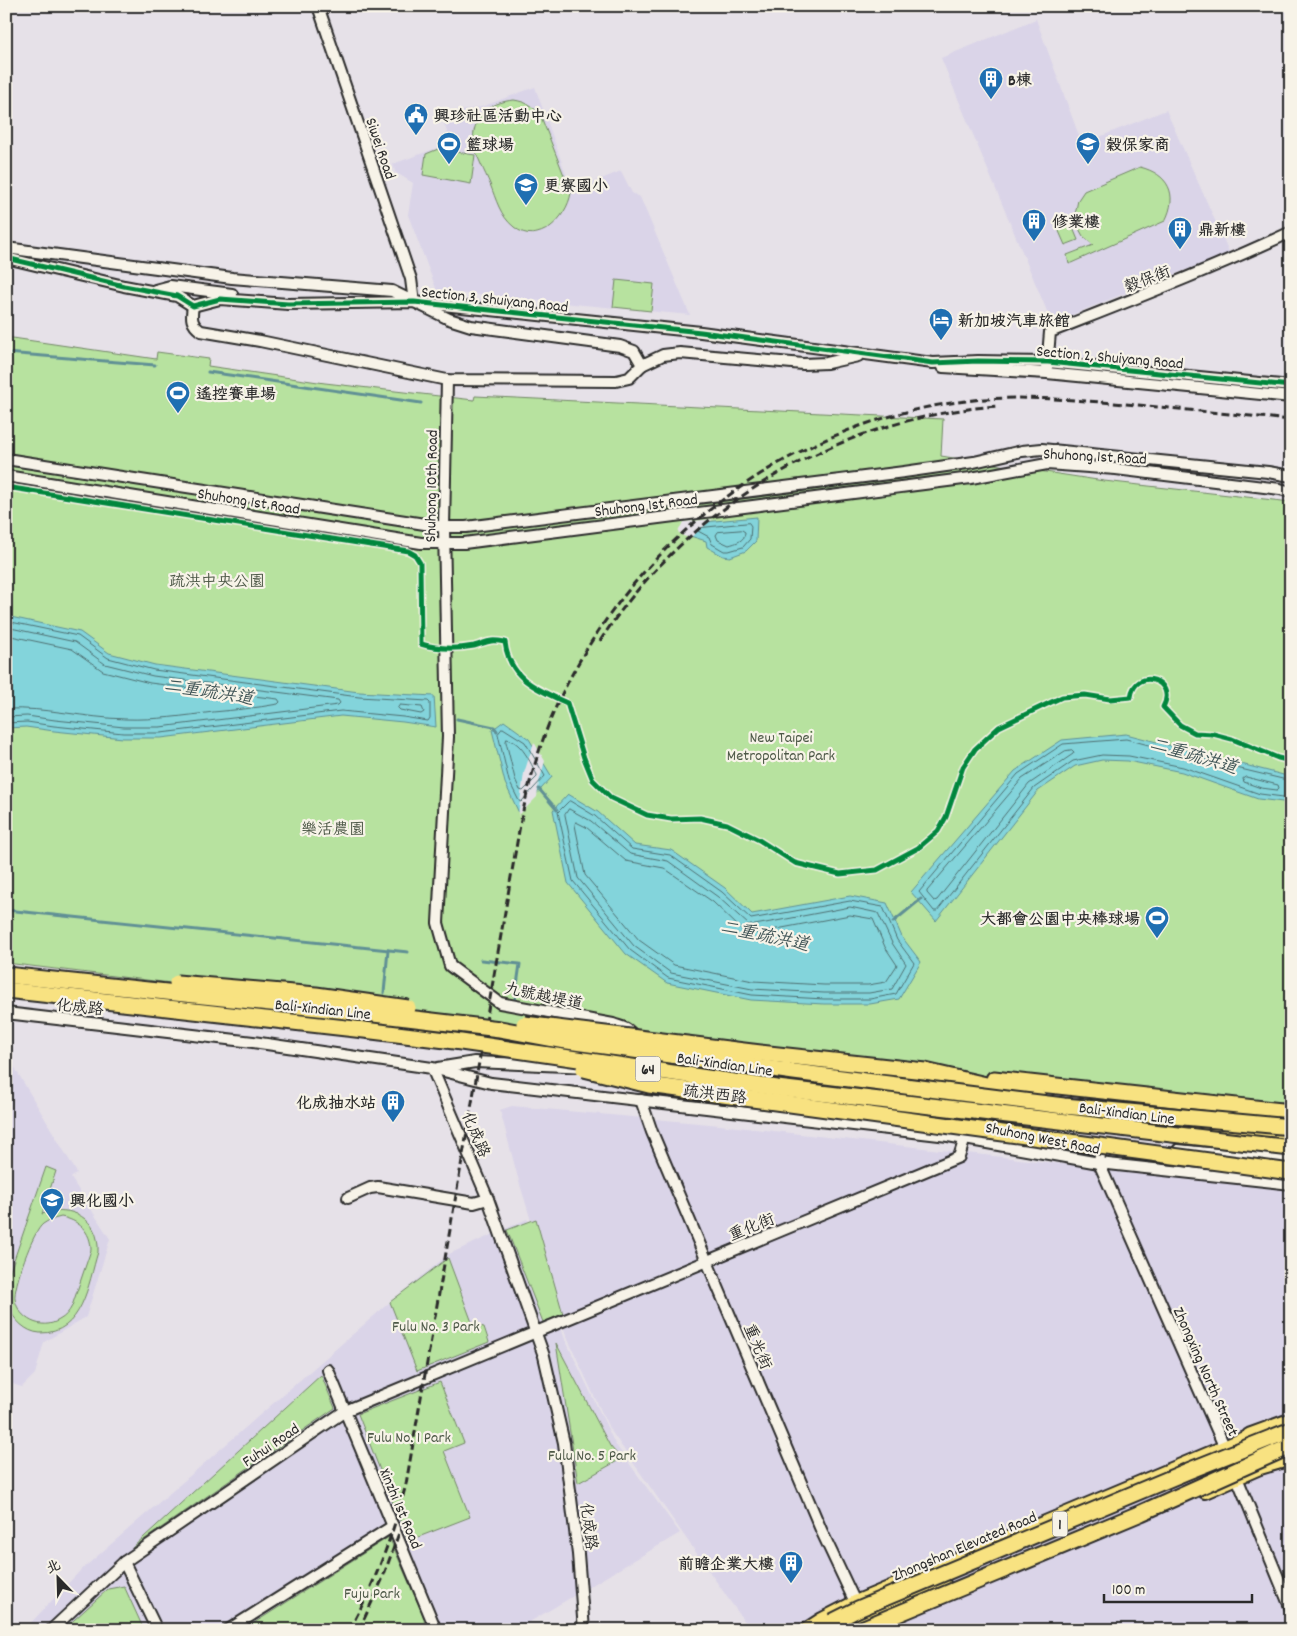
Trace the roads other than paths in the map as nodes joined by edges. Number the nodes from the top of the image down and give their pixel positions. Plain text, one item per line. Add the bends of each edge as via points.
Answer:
1 (318, 6) edge
2 (1291, 232) edge
3 (6, 248) edge
4 (6, 258) edge
5 (150, 292) junction
6 (249, 301) junction
7 (414, 302) junction
8 (193, 306) junction
9 (866, 354) junction
10 (1048, 362) junction
11 (933, 363) junction
12 (642, 365) junction
13 (1047, 373) junction
14 (446, 380) junction
15 (1291, 386) edge
16 (1291, 397) edge
17 (6, 459) edge
18 (6, 476) edge
19 (1291, 476) edge
20 (1291, 492) edge
21 (444, 527) junction
22 (444, 543) junction
23 (448, 682) joint
24 (6, 975) edge
25 (96, 984) junction
26 (6, 990) edge
27 (6, 1013) edge
28 (508, 1049) junction
29 (432, 1068) junction
30 (925, 1071) junction
31 (641, 1100) junction
32 (1291, 1112) edge
33 (1291, 1127) edge
34 (965, 1138) junction
35 (1291, 1138) edge
36 (1101, 1145) junction
37 (1291, 1148) edge
38 (1291, 1161) edge
39 (1099, 1163) junction
40 (1291, 1172) edge
41 (1291, 1184) edge
42 (348, 1198) dead end
43 (488, 1198) junction
44 (706, 1261) junction
45 (536, 1331) junction
46 (328, 1370) dead end
47 (344, 1411) junction
48 (1291, 1416) edge
49 (1291, 1421) edge
50 (1291, 1430) edge
51 (1250, 1436) junction
52 (1291, 1445) edge
53 (1224, 1446) junction
54 (1291, 1453) edge
55 (1291, 1459) edge
56 (1260, 1468) junction
57 (1237, 1479) junction
58 (393, 1526) junction
59 (124, 1562) junction
60 (855, 1602) junction
61 (1291, 1609) edge
62 (51, 1630) edge
63 (157, 1630) edge
64 (228, 1630) edge
65 (436, 1630) edge
66 (584, 1630) edge
67 (805, 1630) edge
68 (819, 1630) edge
69 (841, 1630) edge
70 (860, 1630) edge
71 (874, 1630) edge

1 - 7 street, Siwei Road via 411,279
2 - 10 street, 穀保街 via 1050,332
3 - 7 street via 232,278 392,291
4 - 5 street
5 - 6 street via 170,286 235,294
5 - 8 street via 177,296
6 - 7 street, Section 3, Shuiyang Road via 288,304
6 - 8 street, Section 3, Shuiyang Road via 220,299
7 - 9 street, Section 3, Shuiyang Road via 701,332
7 - 12 street via 471,326 620,346 634,351
8 - 14 street via 191,320 201,331
9 - 11 street, Section 2, Shuiyang Road
9 - 12 street via 804,364 680,353 663,355
10 - 11 street, Section 2, Shuiyang Road
10 - 13 street, 穀保街
10 - 15 street, Section 2, Shuiyang Road
11 - 13 street, Section 2, Shuiyang Road via 946,368
12 - 14 street via 629,378 616,381
13 - 16 street, Section 2, Shuiyang Road
14 - 21 street, Shuhong 10th Road
17 - 21 street, Shuhong 1st Road
18 - 22 street, Shuhong 1st Road
19 - 21 street, Shuhong 1st Road via 1042,449 904,472 466,527
20 - 22 street, Shuhong 1st Road via 1126,470 1047,464 971,478
21 - 22 street, Shuhong 10th Road
22 - 23 street, Shuhong 10th Road
23 - 29 street, 九號越堤道 via 438,924 450,966 500,1003 613,1024 628,1030 636,1042 634,1058 626,1068 475,1062
24 - 25 highway, Bali-Xindian Line / 64, bridge
25 - 30 highway, bridge via 156,981 316,995 507,1022
25 - 33 highway, Bali-Xindian Line / 64, bridge via 480,1027 794,1072 1064,1106
26 - 28 highway, Bali-Xindian Line / 64, bridge
27 - 29 street, 化成路 via 253,1042
28 - 37 highway, Bali-Xindian Line / 64, bridge via 777,1088
28 - 40 highway, bridge via 649,1085
29 - 31 street, 疏洪西路 via 491,1083
29 - 43 street, 化成路
30 - 32 highway
30 - 35 highway, bridge via 1112,1114
31 - 34 street, 疏洪西路
31 - 44 street, 重光街
34 - 36 street, Shuhong West Road
34 - 39 street, Shuhong West Road
34 - 44 street, 重化街 via 959,1157
36 - 38 street, Shuhong West Road
36 - 39 street
39 - 41 street, Shuhong West Road
39 - 53 street, Zhongxing North Street
42 - 43 street via 378,1187 474,1203
43 - 45 street, 化成路
44 - 45 street, 重化街
44 - 60 street, 重光街
45 - 47 street, Fuhui Road
45 - 66 street, 化成路 via 564,1443
46 - 47 street, Xinzhi 1st Road
47 - 58 street, Xinzhi 1st Road
47 - 59 street, Fuhui Road
48 - 51 main road, 1
49 - 51 highway
50 - 68 highway, Zhongshan Elevated Road / 1, bridge via 1178,1474 858,1609
51 - 53 main road, 1
52 - 69 highway, bridge via 1136,1502
52 - 70 highway, 1, bridge via 1141,1513
53 - 57 street, Zhongxing North Street
53 - 60 main road, 1
54 - 56 highway
55 - 56 main road, 1
56 - 57 main road, 1
57 - 61 street, Zhongxing North Street
57 - 71 main road, 1
58 - 64 street
58 - 65 street, Xinzhi 1st Road
59 - 62 street, Fuhui Road
59 - 63 street
60 - 67 main road, 1

